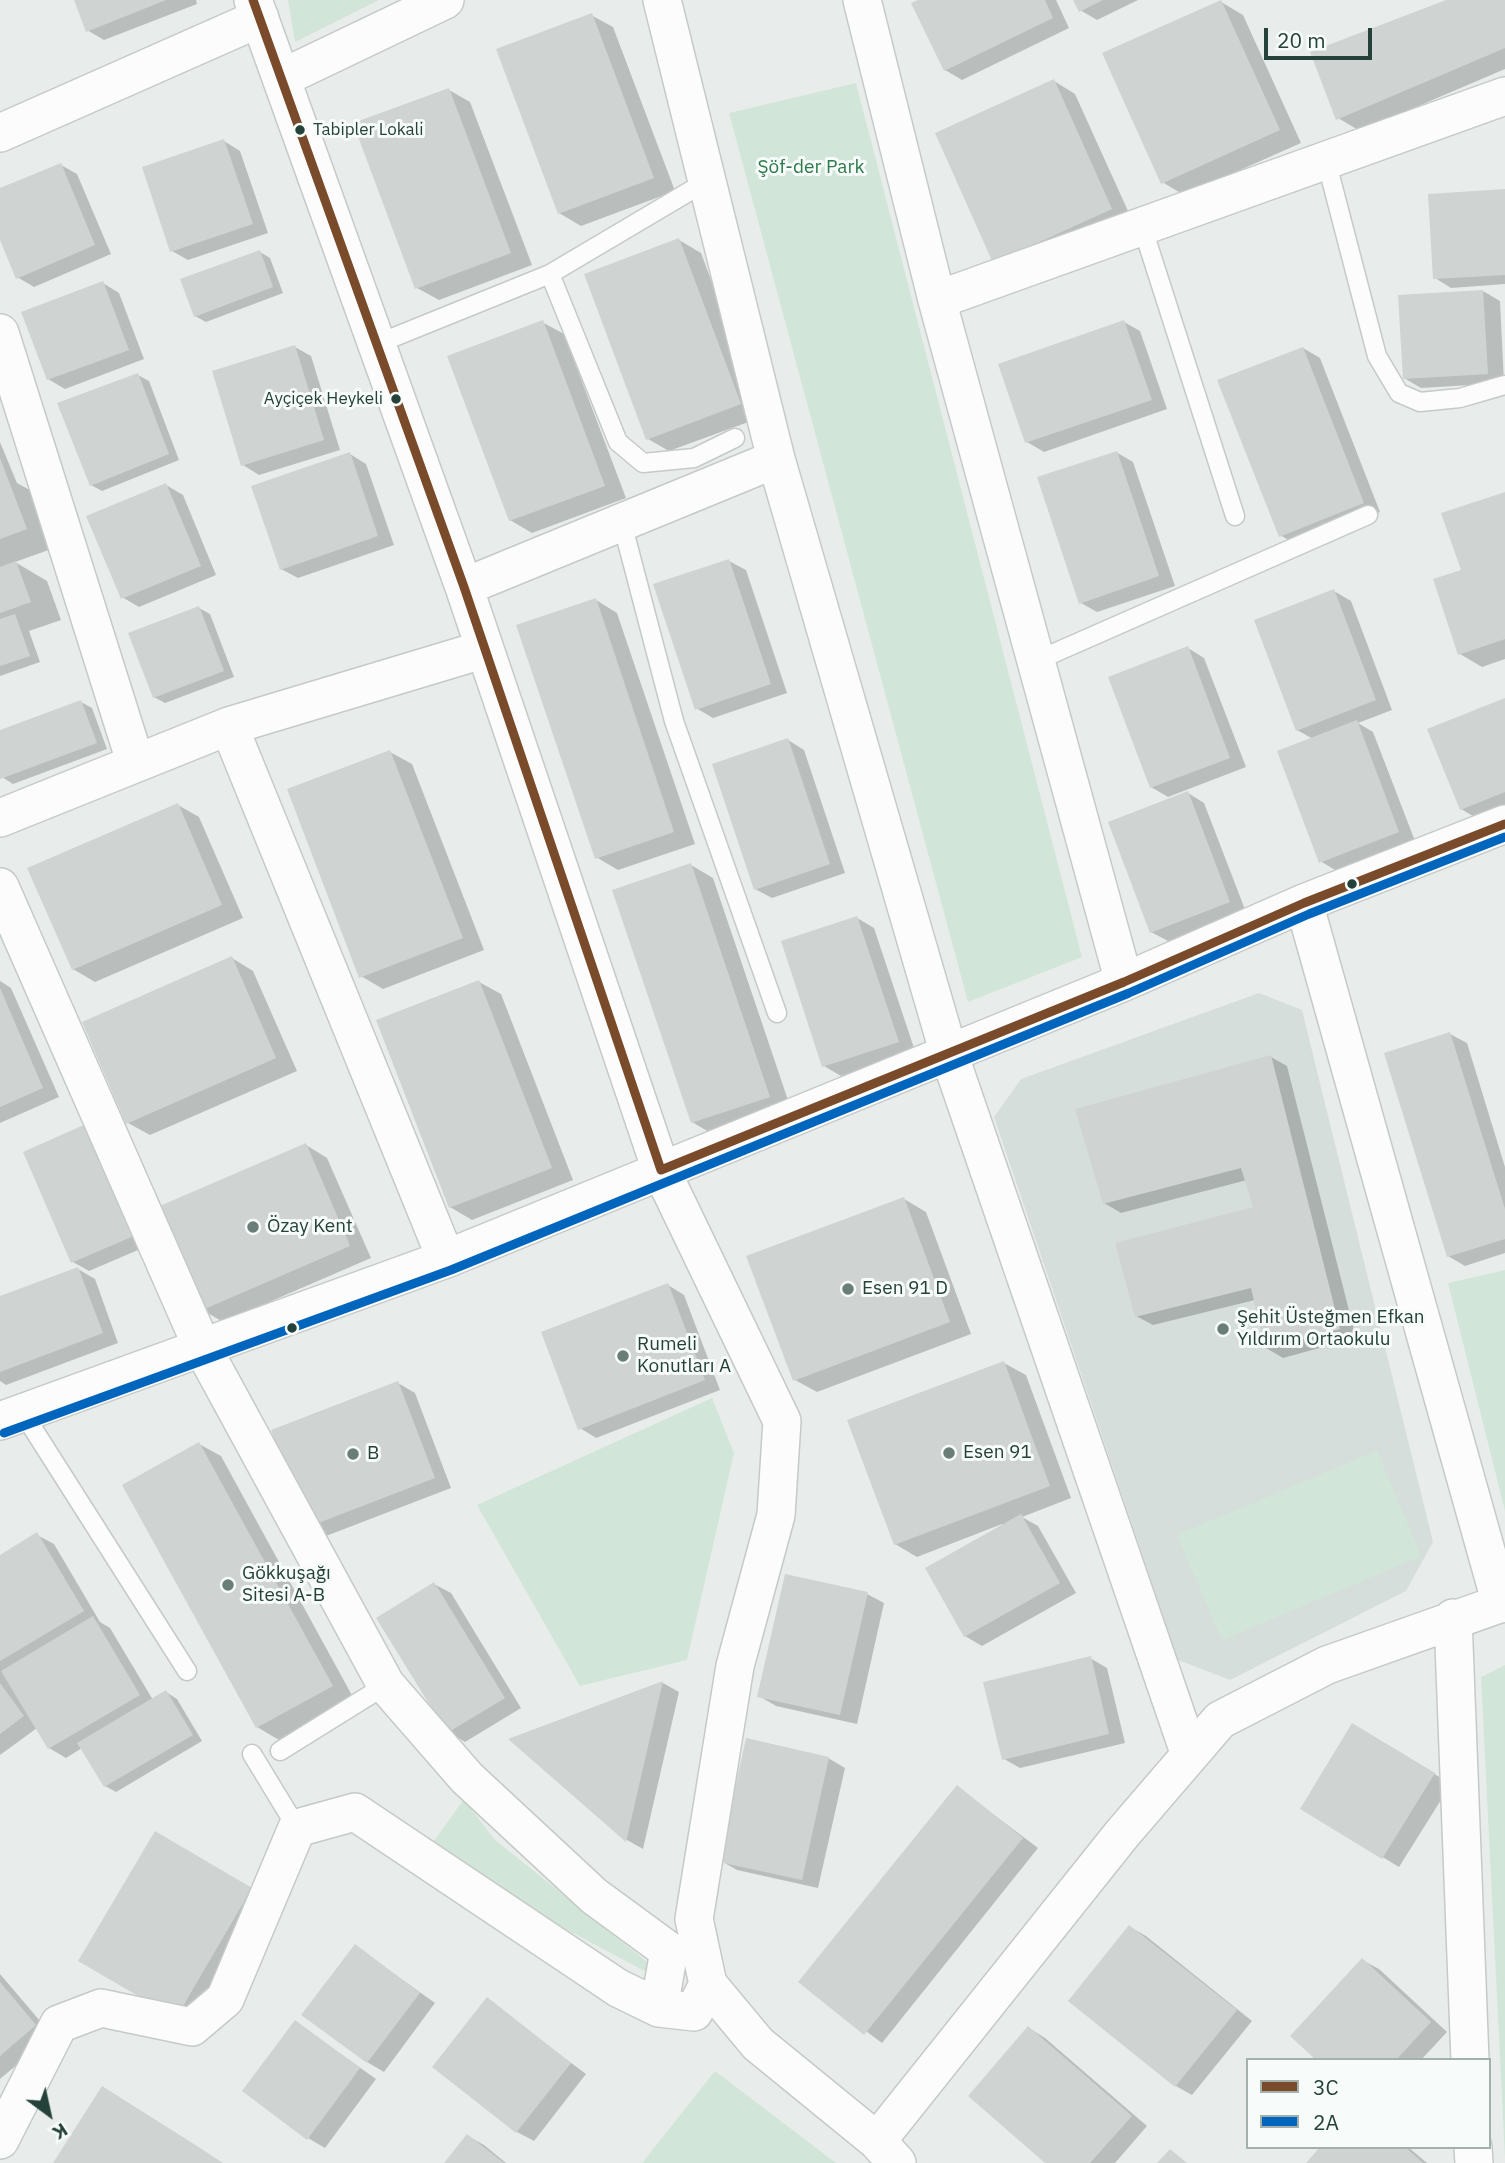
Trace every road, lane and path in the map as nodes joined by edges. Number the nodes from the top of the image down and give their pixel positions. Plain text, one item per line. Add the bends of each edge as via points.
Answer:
1 (445, 0) edge
2 (662, 0) edge
3 (862, 0) edge
4 (256, 9) edge
5 (282, 78) junction
6 (1505, 96) edge
7 (0, 133) edge
8 (1326, 160) junction
9 (707, 181) junction
10 (1142, 226) junction
11 (550, 274) junction
12 (937, 299) junction
13 (0, 332) edge
14 (377, 344) junction
15 (1505, 385) edge
16 (735, 438) dead end
17 (776, 460) junction
18 (1235, 516) dead end
19 (1368, 516) dead end
20 (622, 523) junction
21 (464, 587) junction
22 (485, 649) junction
23 (1036, 661) junction
24 (229, 726) junction
25 (135, 761) junction
26 (0, 818) edge
27 (1505, 824) edge
28 (0, 887) edge
29 (1304, 903) junction
30 (1124, 982) junction
31 (777, 1013) dead end
32 (949, 1054) junction
33 (661, 1170) junction
34 (446, 1259) junction
35 (202, 1347) junction
36 (11, 1417) edge
37 (1503, 1603) edge
38 (1453, 1618) junction
39 (187, 1671) dead end
40 (386, 1685) junction
41 (280, 1751) dead end
42 (252, 1754) dead end
43 (1190, 1755) junction
44 (297, 1828) junction
45 (708, 1984) junction
46 (659, 2008) junction
47 (1470, 2058) edge
48 (0, 2140) edge
49 (887, 2152) edge

1 - 5 street
2 - 9 street
3 - 12 street
4 - 5 street
4 - 7 street
5 - 14 street
6 - 8 street
8 - 10 street
8 - 15 lane via 1377,356 1399,393 1420,402 1460,398
9 - 11 lane
9 - 17 street
10 - 12 street
10 - 18 lane
11 - 14 lane
11 - 16 lane via 618,442 643,463 694,458
12 - 23 street
13 - 25 street
14 - 21 street
17 - 20 street
17 - 32 street
19 - 23 lane
20 - 21 street
20 - 31 lane via 674,721
21 - 22 street
22 - 24 street
22 - 33 street
23 - 30 street
24 - 25 street
24 - 34 street
25 - 26 street
27 - 29 street
28 - 35 street
29 - 30 street
29 - 37 street
30 - 32 street
32 - 33 street
32 - 43 street
33 - 34 street
33 - 45 street via 782,1421 776,1515 735,1666 694,1919
34 - 35 street
35 - 36 street
35 - 40 street
36 - 39 lane
37 - 38 street
38 - 43 street via 1327,1665 1220,1720
38 - 47 street
40 - 41 lane
40 - 46 street via 467,1778 594,1896 668,1951
42 - 44 lane
43 - 49 street via 1122,1834
44 - 46 street via 355,1812 618,1988
44 - 48 street via 225,1998 192,2027 101,2008 59,2025
45 - 46 street via 694,2012
45 - 49 street via 758,2044

